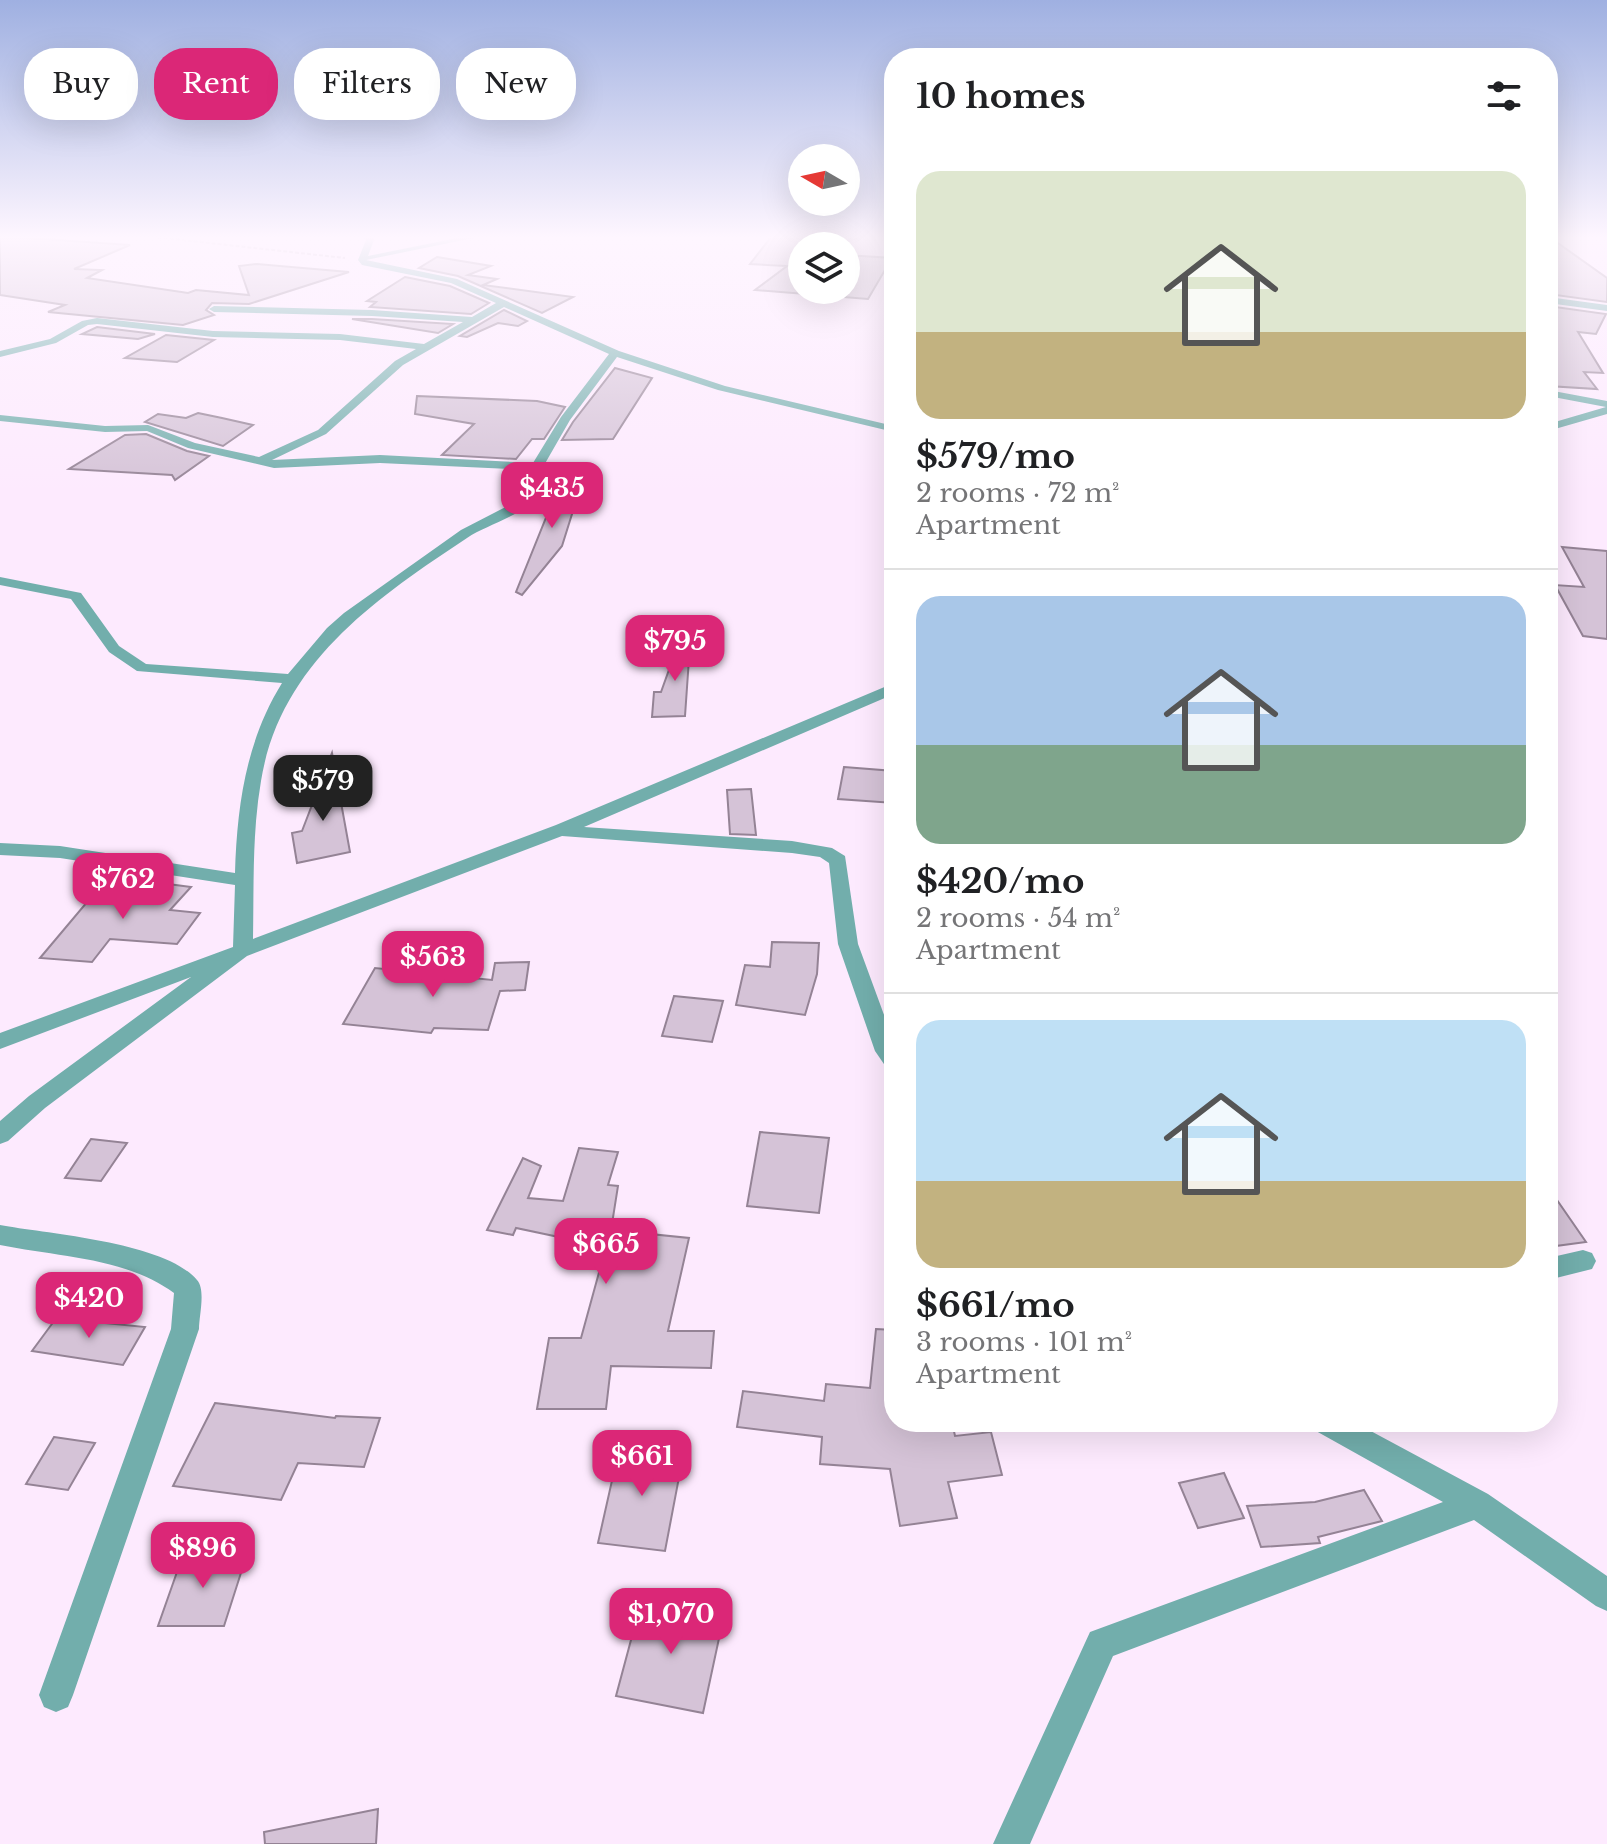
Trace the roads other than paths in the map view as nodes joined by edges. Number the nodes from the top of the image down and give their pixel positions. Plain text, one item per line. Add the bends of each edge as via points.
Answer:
1 (91, 322) edge
2 (106, 322) edge
3 (470, 322) edge
4 (548, 322) edge
5 (423, 347) junction
6 (615, 353) junction
7 (0, 354) edge
8 (1558, 395) edge
9 (1607, 407) edge
10 (0, 418) edge
11 (1558, 424) edge
12 (884, 427) edge
13 (259, 462) junction
14 (537, 467) junction
15 (0, 581) edge
16 (290, 679) junction
17 (884, 693) edge
18 (563, 831) junction
19 (0, 849) edge
20 (245, 881) junction
21 (243, 949) junction
22 (0, 1041) edge
23 (884, 1045) edge
24 (0, 1135) edge
25 (0, 1235) edge
26 (1583, 1261) dead end
27 (1558, 1267) edge
28 (1344, 1432) edge
29 (1477, 1504) junction
30 (1607, 1595) edge
31 (56, 1695) dead end
32 (1011, 1844) edge

1 - 7 street via 53,341
2 - 5 street
3 - 5 street
4 - 6 street
5 - 13 street via 380,377 322,432
6 - 12 street via 722,388
6 - 14 street
8 - 9 street
9 - 11 street
10 - 13 street via 148,428 192,446
13 - 14 street via 380,459
14 - 16 street via 541,483 531,497 485,521 363,606 333,630
15 - 16 street via 76,596 114,649 142,668
16 - 20 street via 254,761
17 - 18 street
18 - 21 street
18 - 23 street via 792,847 833,855 838,860 848,944
19 - 20 street via 60,852
20 - 21 street
21 - 22 street
21 - 24 street
25 - 31 street via 148,1263 188,1288 185,1329
26 - 27 street
28 - 29 street
29 - 30 street
29 - 32 street via 1102,1644

